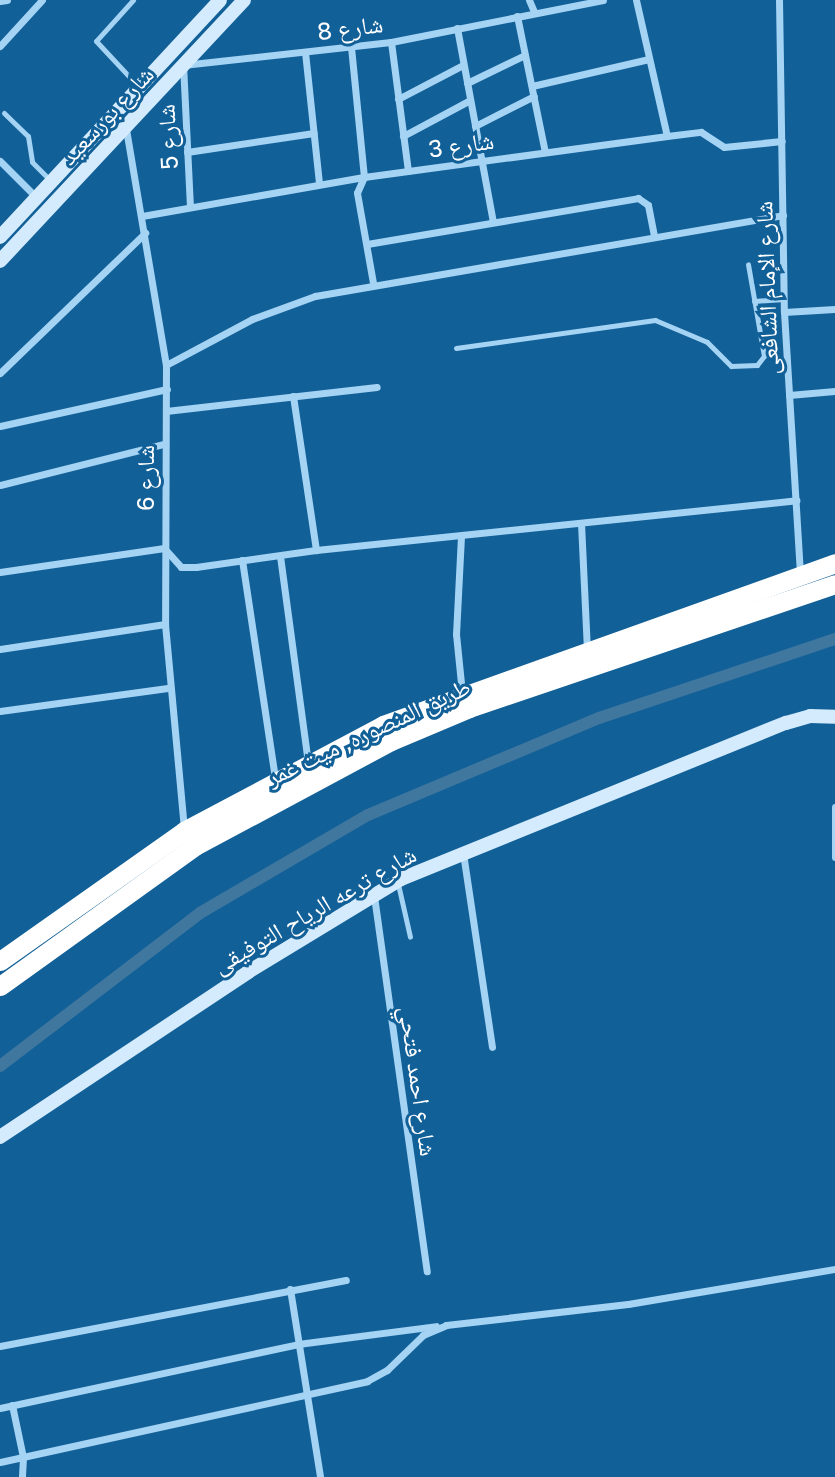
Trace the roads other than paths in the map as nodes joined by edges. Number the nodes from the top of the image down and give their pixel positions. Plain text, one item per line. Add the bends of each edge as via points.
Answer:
1 (7, 0) edge
2 (42, 0) edge
3 (133, 0) edge
4 (220, 0) edge
5 (244, 0) edge
6 (528, 0) edge
7 (603, 0) edge
8 (636, 0) edge
9 (779, 0) edge
10 (0, 1) edge
11 (534, 12) junction
12 (517, 16) junction
13 (457, 28) junction
14 (391, 42) junction
15 (1, 44) edge
16 (351, 47) junction
17 (305, 52) junction
18 (525, 55) junction
19 (649, 59) junction
20 (183, 65) junction
21 (463, 65) junction
22 (467, 83) junction
23 (532, 86) junction
24 (140, 88) junction
25 (534, 96) junction
26 (398, 99) junction
27 (152, 100) junction
28 (470, 100) junction
29 (4, 113) dead end
30 (475, 126) junction
31 (126, 129) junction
32 (314, 133) junction
33 (403, 136) junction
34 (667, 136) junction
35 (782, 141) junction
36 (187, 152) junction
37 (545, 152) junction
38 (0, 161) edge
39 (481, 161) junction
40 (408, 171) junction
41 (364, 177) junction
42 (52, 182) junction
43 (319, 184) junction
44 (38, 198) junction
45 (190, 207) junction
46 (783, 215) junction
47 (142, 216) junction
48 (493, 222) junction
49 (145, 233) junction
50 (654, 236) junction
51 (0, 237) edge
52 (367, 244) junction
53 (0, 261) edge
54 (748, 264) dead end
55 (373, 283) junction
56 (784, 299) junction
57 (754, 301) junction
58 (835, 309) edge
59 (784, 312) junction
60 (456, 348) dead end
61 (166, 365) junction
62 (0, 373) edge
63 (377, 387) dead end
64 (167, 389) junction
65 (835, 391) edge
66 (789, 395) junction
67 (293, 396) junction
68 (166, 411) junction
69 (0, 426) edge
70 (163, 444) junction
71 (0, 485) edge
72 (796, 500) junction
73 (580, 523) junction
74 (461, 536) junction
75 (164, 548) junction
76 (316, 550) junction
77 (280, 555) junction
78 (242, 560) junction
79 (835, 563) edge
80 (0, 572) edge
81 (800, 575) junction
82 (835, 584) edge
83 (165, 624) junction
84 (0, 649) edge
85 (587, 650) junction
86 (169, 688) junction
87 (462, 693) junction
88 (0, 711) edge
89 (835, 717) edge
90 (308, 762) junction
91 (275, 779) junction
92 (835, 807) edge
93 (190, 838) junction
94 (463, 853) junction
95 (835, 858) edge
96 (397, 881) junction
97 (374, 895) junction
98 (410, 937) dead end
99 (0, 961) edge
100 (0, 986) edge
101 (492, 1047) dead end
102 (0, 1137) edge
103 (835, 1269) edge
104 (426, 1271) dead end
105 (346, 1280) dead end
106 (290, 1289) junction
107 (446, 1325) junction
108 (298, 1344) junction
109 (0, 1345) edge
110 (304, 1394) junction
111 (12, 1405) junction
112 (0, 1408) edge
113 (23, 1457) junction
114 (0, 1462) edge
115 (22, 1477) edge
116 (320, 1477) edge

1 - 10 street
2 - 15 street
3 - 24 lane via 96,41
4 - 24 main road, شارع بورسعيد
5 - 20 main road, شارع بورسعيد
6 - 11 street
7 - 11 street, شارع 8
8 - 19 street
9 - 35 street, شارع الإمام الشافعى
11 - 12 street, شارع 8
12 - 13 street, شارع 8
12 - 18 street
13 - 14 street, شارع 8
13 - 21 street
14 - 16 street, شارع 8
14 - 26 street
16 - 17 street, شارع 8
16 - 41 street
17 - 20 street, شارع 8
17 - 32 street
18 - 22 street
18 - 23 street
19 - 23 street
19 - 34 street
20 - 27 main road, شارع بورسعيد
20 - 36 street, شارع 5
21 - 22 street
21 - 26 street
22 - 28 street
23 - 25 street
24 - 27 main road
24 - 42 main road, شارع بورسعيد
25 - 30 street
25 - 37 street
26 - 33 street
27 - 31 main road, شارع بورسعيد
28 - 30 street
28 - 33 street
29 - 42 lane via 28,136 32,162
30 - 39 street
31 - 47 street, شارع 6
31 - 53 main road, شارع بورسعيد
32 - 36 street
32 - 43 street
33 - 40 street
34 - 35 street, شارع 3 via 701,132 724,147
34 - 37 street, شارع 3
35 - 46 street, شارع الإمام الشافعى
36 - 45 street, شارع 5
37 - 39 street, شارع 3
38 - 44 street
39 - 40 street, شارع 3
39 - 48 street
40 - 41 street, شارع 3
41 - 43 street, شارع 3
41 - 52 street via 357,193
42 - 44 main road, شارع بورسعيد
43 - 45 street, شارع 3
44 - 51 main road, شارع بورسعيد
45 - 47 street, شارع 3
46 - 50 street
46 - 56 street, شارع الإمام الشافعى
47 - 49 street, شارع 6
48 - 50 street via 638,198 648,205
48 - 52 street
49 - 61 street, شارع 6
49 - 62 street
50 - 55 street
52 - 55 street
54 - 57 lane
55 - 61 street via 314,296 252,319
56 - 57 lane
56 - 59 street, شارع الإمام الشافعى
57 - 60 lane via 764,356 753,365 727,365 707,342 655,320
58 - 59 street
59 - 66 street, شارع الإمام الشافعى
61 - 64 street, شارع 6
63 - 67 street
64 - 68 street, شارع 6
64 - 69 street
65 - 66 street
66 - 72 street, شارع الإمام الشافعى
67 - 68 street
67 - 76 street
68 - 70 street, شارع 6
70 - 71 street
70 - 75 street, شارع 6
72 - 73 street
72 - 81 street, شارع الإمام الشافعى
73 - 74 street
73 - 85 street
74 - 76 street
74 - 87 street via 456,634
75 - 78 street via 181,567
75 - 80 street
75 - 83 street, شارع 6
76 - 77 street
77 - 78 street
77 - 90 street
78 - 91 street
79 - 81 highway, طريق المنصوره, ميت غمر
81 - 85 highway, طريق المنصوره, ميت غمر
82 - 93 highway, طريق المنصوره, ميت غمر via 430,724
83 - 84 street
83 - 86 street, شارع 6
85 - 87 highway, طريق المنصوره, ميت غمر
86 - 88 street
86 - 93 street, شارع 6
87 - 90 highway, طريق المنصوره, ميت غمر
89 - 94 main road, شارع ترعه الرياح التوفيقى via 786,723
90 - 91 highway, طريق المنصوره, ميت غمر
91 - 93 highway, طريق المنصوره, ميت غمر
92 - 95 street
93 - 99 highway, طريق المنصوره, ميت غمر
93 - 100 highway, طريق المنصوره, ميت غمر
94 - 96 main road, شارع ترعه الرياح التوفيقى
94 - 101 street
96 - 97 main road, شارع ترعه الرياح التوفيقى
96 - 98 lane
97 - 102 main road, شارع ترعه الرياح التوفيقى via 248,972
97 - 104 street, شارع احمد فتحي
103 - 107 street via 628,1304
105 - 106 street
106 - 108 street
106 - 109 street
107 - 108 street
107 - 110 street via 423,1335 379,1376
108 - 110 street
108 - 111 street
110 - 113 street
110 - 116 street
111 - 112 street
111 - 113 street
113 - 114 street
113 - 115 street

